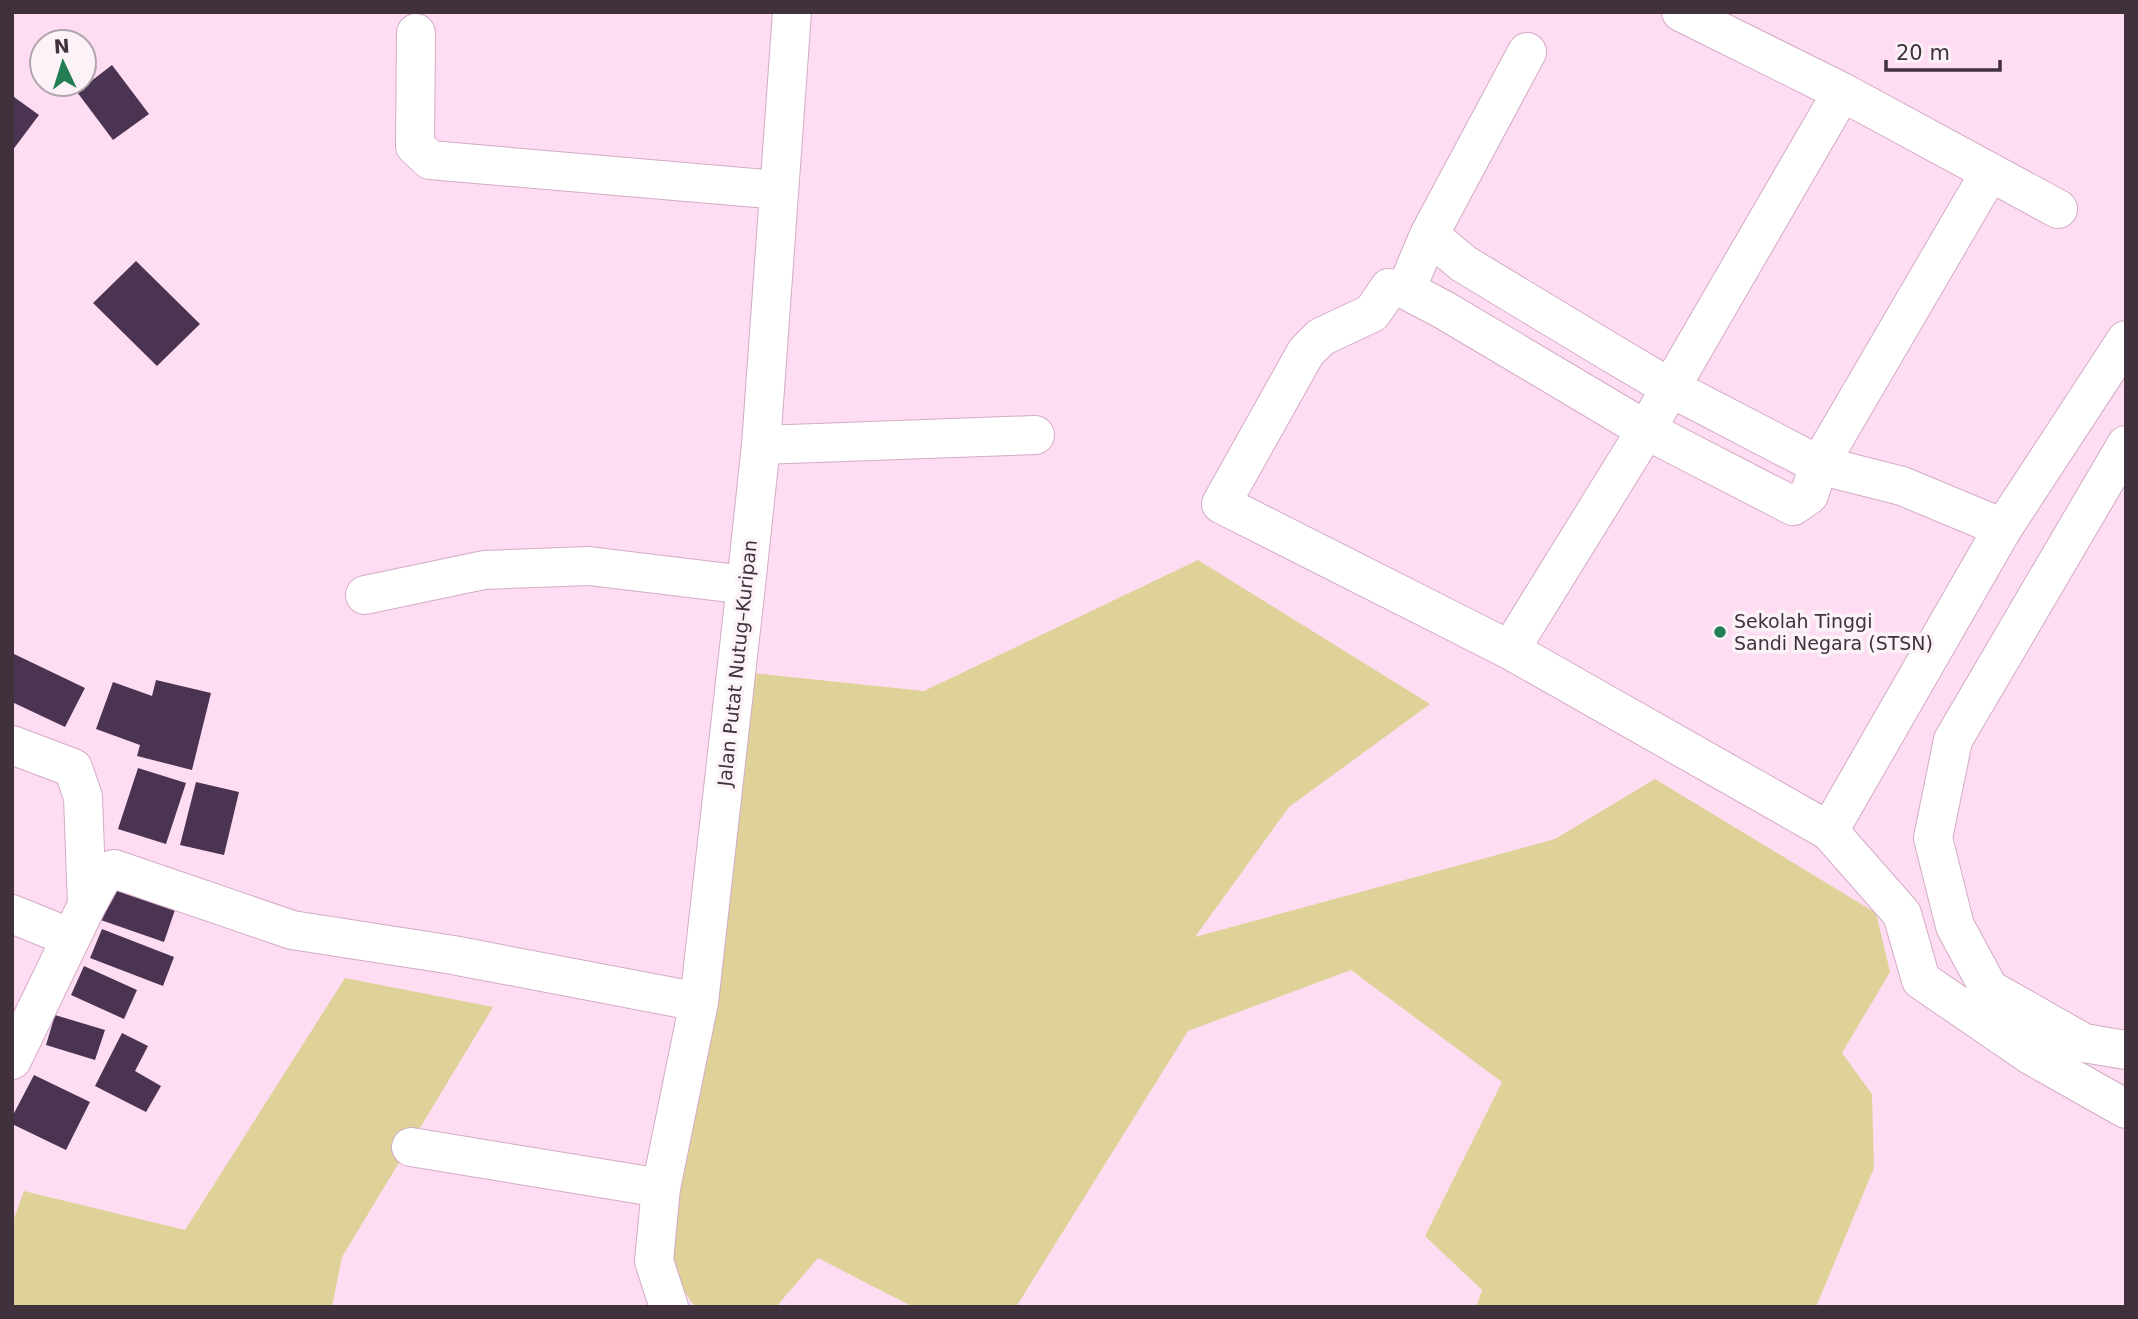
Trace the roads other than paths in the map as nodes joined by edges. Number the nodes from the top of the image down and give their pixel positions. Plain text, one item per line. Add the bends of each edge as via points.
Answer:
1 (792, 12) edge
2 (1681, 12) edge
3 (416, 33) dead end
4 (1527, 52) dead end
5 (1842, 92) junction
6 (1990, 172) junction
7 (778, 190) junction
8 (2058, 209) dead end
9 (1429, 235) junction
10 (1406, 290) junction
11 (2126, 340) edge
12 (1669, 387) junction
13 (1646, 430) junction
14 (1035, 435) dead end
15 (761, 445) junction
16 (2126, 445) edge
17 (1819, 465) junction
18 (2003, 528) junction
19 (746, 585) junction
20 (365, 595) dead end
21 (1510, 650) junction
22 (12, 745) edge
23 (1829, 831) junction
24 (12, 914) edge
25 (79, 921) junction
26 (699, 1002) junction
27 (2126, 1049) edge
28 (12, 1060) edge
29 (2126, 1109) edge
30 (411, 1147) dead end
31 (661, 1188) junction
32 (669, 1307) edge

1 - 7 street, Jalan Putat Nutug–Kuripan
2 - 5 street
3 - 7 street via 415,146 430,160
4 - 9 street
5 - 6 street
5 - 12 street
6 - 8 street
6 - 17 street
7 - 15 street, Jalan Putat Nutug–Kuripan
9 - 10 street
9 - 12 street via 1464,264
10 - 13 street
10 - 21 street via 1389,289 1372,313 1321,337 1306,352 1221,504
11 - 18 street
12 - 13 street
12 - 17 street
13 - 17 street via 1793,506 1809,495
13 - 21 street
14 - 15 street
15 - 19 street, Jalan Putat Nutug–Kuripan
16 - 27 street via 1953,740 1933,838 1955,926 1989,989 2084,1043
17 - 18 street via 1902,486
18 - 23 street
19 - 20 street via 589,566 484,570
19 - 26 street, Jalan Putat Nutug–Kuripan
21 - 23 street
22 - 25 street via 73,768 83,797
23 - 29 street via 1902,914 1922,980 2032,1056
24 - 25 street
25 - 26 street via 105,872 114,869 292,930
25 - 28 street
26 - 31 street, Jalan Putat Nutug–Kuripan
30 - 31 street
31 - 32 street, Jalan Putat Nutug–Kuripan via 654,1261

